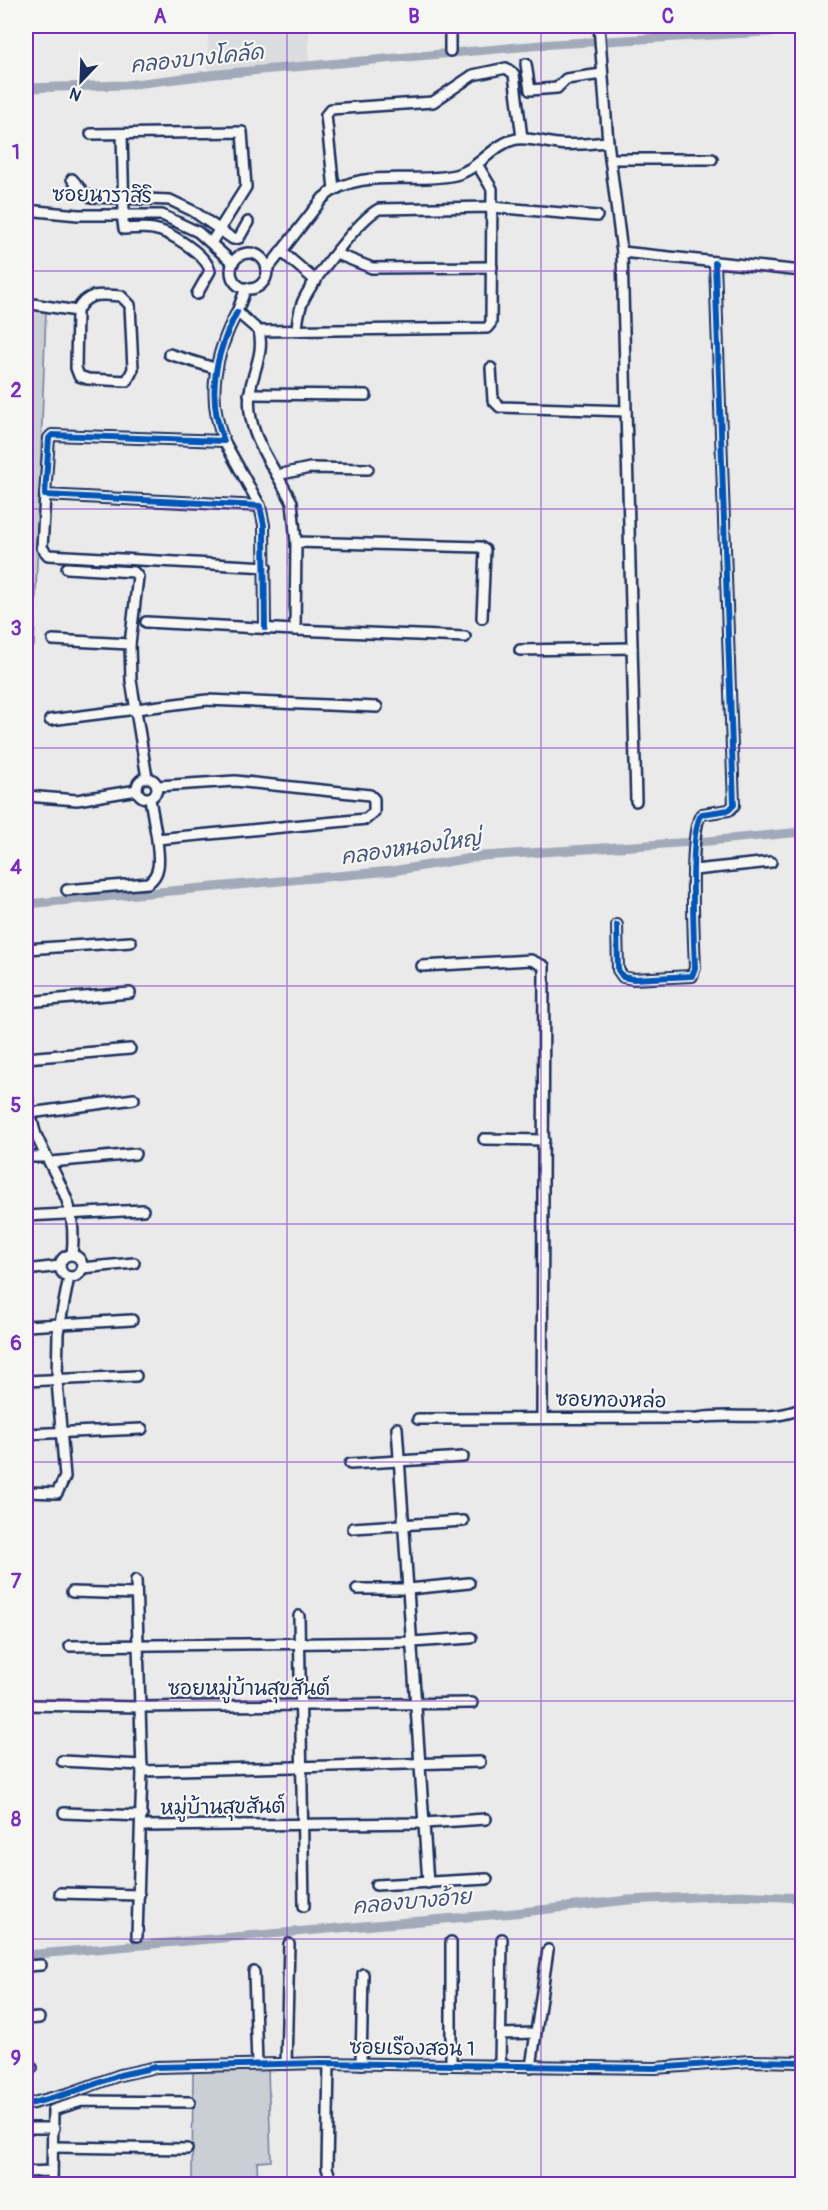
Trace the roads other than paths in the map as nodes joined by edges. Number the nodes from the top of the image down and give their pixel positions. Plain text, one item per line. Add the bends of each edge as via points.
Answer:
1 (450, 26) edge
2 (599, 29) edge
3 (450, 51) dead end
4 (526, 64) dead end
5 (602, 74) junction
6 (91, 134) dead end
7 (122, 134) junction
8 (522, 138) junction
9 (608, 142) junction
10 (610, 159) junction
11 (712, 159) dead end
12 (477, 164) junction
13 (72, 179) dead end
14 (334, 189) junction
15 (124, 198) junction
16 (492, 207) junction
17 (26, 210) edge
18 (123, 214) junction
19 (597, 216) dead end
20 (248, 222) dead end
21 (219, 230) junction
22 (211, 243) junction
23 (281, 251) junction
24 (622, 252) junction
25 (337, 254) junction
26 (715, 262) junction
27 (233, 263) junction
28 (492, 267) junction
29 (267, 270) junction
30 (802, 271) edge
31 (316, 281) junction
32 (246, 288) junction
33 (197, 294) dead end
34 (26, 303) edge
35 (77, 311) junction
36 (237, 312) junction
37 (297, 328) junction
38 (259, 331) junction
39 (169, 354) dead end
40 (214, 368) junction
41 (491, 368) dead end
42 (249, 394) junction
43 (366, 395) dead end
44 (626, 411) junction
45 (224, 441) junction
46 (368, 469) dead end
47 (277, 475) junction
48 (45, 495) junction
49 (260, 506) junction
50 (296, 542) junction
51 (266, 567) junction
52 (67, 568) dead end
53 (482, 618) dead end
54 (146, 622) dead end
55 (265, 628) junction
56 (295, 630) junction
57 (465, 637) dead end
58 (53, 640) dead end
59 (130, 644) junction
60 (632, 648) junction
61 (520, 650) dead end
62 (377, 707) dead end
63 (134, 710) junction
64 (51, 720) dead end
65 (147, 778) junction
66 (158, 786) junction
67 (137, 790) junction
68 (26, 796) edge
69 (150, 799) junction
70 (636, 801) dead end
71 (157, 839) junction
72 (771, 862) dead end
73 (694, 870) junction
74 (66, 890) dead end
75 (616, 925) dead end
76 (131, 942) dead end
77 (26, 949) edge
78 (422, 966) dead end
79 (130, 993) dead end
80 (26, 1001) edge
81 (130, 1049) dead end
82 (26, 1058) edge
83 (26, 1069) edge
84 (26, 1087) edge
85 (134, 1099) dead end
86 (28, 1106) edge
87 (484, 1139) dead end
88 (544, 1140) junction
89 (135, 1154) dead end
90 (26, 1157) edge
91 (49, 1160) junction
92 (143, 1210) dead end
93 (26, 1216) edge
94 (74, 1216) junction
95 (72, 1255) junction
96 (134, 1263) dead end
97 (60, 1266) junction
98 (82, 1268) junction
99 (26, 1270) edge
100 (69, 1277) junction
101 (132, 1320) dead end
102 (59, 1324) junction
103 (26, 1326) edge
104 (136, 1376) dead end
105 (26, 1381) edge
106 (57, 1381) junction
107 (802, 1408) edge
108 (542, 1417) junction
109 (418, 1419) dead end
110 (398, 1428) dead end
111 (142, 1429) dead end
112 (61, 1432) junction
113 (26, 1434) edge
114 (464, 1457) dead end
115 (400, 1461) junction
116 (350, 1464) dead end
117 (26, 1492) edge
118 (463, 1521) dead end
119 (404, 1524) junction
120 (353, 1527) dead end
121 (136, 1580) dead end
122 (469, 1583) dead end
123 (409, 1588) junction
124 (357, 1589) dead end
125 (72, 1592) dead end
126 (136, 1594) junction
127 (299, 1616) dead end
128 (471, 1638) dead end
129 (412, 1642) junction
130 (300, 1643) junction
131 (139, 1644) junction
132 (70, 1646) dead end
133 (472, 1703) dead end
134 (26, 1705) edge
135 (417, 1705) junction
136 (302, 1706) junction
137 (141, 1707) junction
138 (62, 1761) dead end
139 (480, 1762) dead end
140 (421, 1765) junction
141 (142, 1768) junction
142 (303, 1768) junction
143 (64, 1813) dead end
144 (142, 1816) junction
145 (486, 1819) dead end
146 (424, 1823) junction
147 (305, 1824) junction
148 (142, 1826) junction
149 (487, 1879) dead end
150 (429, 1882) junction
151 (376, 1885) dead end
152 (60, 1893) dead end
153 (139, 1895) junction
154 (304, 1906) dead end
155 (137, 1936) dead end
156 (502, 1939) dead end
157 (451, 1942) dead end
158 (289, 1944) dead end
159 (548, 1950) dead end
160 (41, 1965) dead end
161 (26, 1966) edge
162 (254, 1972) dead end
163 (363, 1974) dead end
164 (39, 2018) dead end
165 (26, 2019) edge
166 (534, 2033) junction
167 (501, 2034) junction
168 (802, 2062) edge
169 (329, 2063) junction
170 (257, 2064) junction
171 (286, 2064) junction
172 (361, 2064) junction
173 (451, 2065) junction
174 (500, 2066) junction
175 (531, 2067) junction
176 (190, 2102) dead end
177 (26, 2105) edge
178 (26, 2128) edge
179 (54, 2128) junction
180 (53, 2147) junction
181 (187, 2149) dead end
182 (52, 2171) junction
183 (26, 2172) edge
184 (52, 2184) edge
185 (344, 2184) edge

1 - 3 street
2 - 5 street
4 - 5 street via 530,90 557,88 566,79
5 - 9 street
6 - 7 street
7 - 15 street
7 - 21 street via 242,132 247,181
8 - 9 street via 558,144
8 - 12 street via 507,141
8 - 14 street via 514,74 506,68 473,75 433,102 330,109 327,115
9 - 10 street
10 - 11 street
10 - 24 street
12 - 14 street via 455,175 358,180
12 - 16 street via 490,183
13 - 15 street via 91,197
14 - 23 street
15 - 18 street
15 - 21 street via 171,200
16 - 19 street
16 - 25 street via 379,209 364,219
16 - 28 street
17 - 18 street, ซอยนาราสิริ
18 - 22 street, ซอยนาราสิริ via 162,214
18 - 33 street via 124,229 165,232 203,259 210,271
20 - 21 street via 236,240
21 - 22 street
22 - 27 street, ซอยนาราสิริ
23 - 29 street
23 - 31 street
24 - 26 street
24 - 44 street
25 - 28 street via 372,268
25 - 31 street
26 - 30 street
26 - 73 street via 734,801 729,810 699,815
27 - 29 street via 242,255 254,254 263,260
27 - 32 street, ซอยนาราสิริ via 234,280
28 - 37 street via 487,328
29 - 32 street via 260,285
31 - 37 street via 302,303
32 - 36 street
34 - 35 street
35 - 35 street via 79,375 127,381 133,369 130,305 121,296 91,295 82,300
36 - 38 street
36 - 40 street
37 - 38 street
38 - 42 street via 261,348
39 - 40 street
40 - 45 street via 217,423
41 - 44 street via 493,400 500,407
42 - 43 street
42 - 47 street via 254,434
44 - 60 street
45 - 48 street via 52,435
45 - 49 street
46 - 47 street via 310,468
47 - 50 street via 292,502
48 - 49 street
48 - 51 street via 42,548 48,555
49 - 51 street
50 - 53 street via 480,547 486,555
50 - 56 street
51 - 55 street
52 - 59 street via 137,575
54 - 55 street
55 - 56 street
56 - 57 street
58 - 59 street
59 - 63 street
60 - 61 street
60 - 70 street
62 - 63 street via 207,700
63 - 64 street
63 - 65 street
65 - 66 street
65 - 67 street via 140,781
66 - 69 street
66 - 71 street via 235,781 370,795 374,812 366,819
67 - 68 street via 77,800
67 - 69 street
69 - 71 street
71 - 74 street via 159,867 148,883
72 - 73 street
73 - 75 street via 695,968 691,977 633,980 621,976
76 - 77 street
78 - 88 street via 531,960 544,966
79 - 80 street
80 - 82 street
81 - 82 street
82 - 83 street
84 - 86 street
85 - 86 street
86 - 91 street via 36,1135
87 - 88 street
88 - 108 street
89 - 91 street
90 - 91 street
91 - 94 street
92 - 94 street
93 - 94 street
94 - 95 street
95 - 97 street via 65,1257
95 - 98 street via 81,1261
96 - 98 street
97 - 99 street
97 - 100 street
98 - 100 street via 76,1276
100 - 102 street
101 - 102 street
102 - 103 street
102 - 106 street
104 - 106 street
105 - 106 street
106 - 112 street
107 - 108 street, ซอยทองหล่อ via 790,1414 698,1418
108 - 109 street, ซอยทองหล่อ
110 - 115 street
111 - 112 street
112 - 113 street
112 - 117 street via 63,1485 54,1494
114 - 115 street
115 - 116 street
115 - 119 street
118 - 119 street
119 - 120 street
119 - 123 street
121 - 126 street, หมู่บ้านสุขสันต์
122 - 123 street
123 - 124 street
123 - 129 street
125 - 126 street
126 - 131 street, หมู่บ้านสุขสันต์
127 - 130 street, หมู่บ้านสุขสันต์
128 - 129 street
129 - 130 street
129 - 135 street
130 - 131 street
130 - 136 street, หมู่บ้านสุขสันต์
131 - 132 street
131 - 137 street, หมู่บ้านสุขสันต์
133 - 135 street, ซอยหมู่บ้านสุขสันต์
134 - 137 street, ซอยหมู่บ้านสุขสันต์
135 - 136 street, ซอยหมู่บ้านสุขสันต์
135 - 140 street
136 - 137 street, ซอยหมู่บ้านสุขสันต์
136 - 142 street, หมู่บ้านสุขสันต์
137 - 141 street, หมู่บ้านสุขสันต์
138 - 141 street, หมู่บ้านสุขสันต์
139 - 140 street, หมู่บ้านสุขสันต์
140 - 142 street, หมู่บ้านสุขสันต์
140 - 146 street
141 - 142 street, หมู่บ้านสุขสันต์
141 - 144 street, หมู่บ้านสุขสันต์
142 - 147 street, หมู่บ้านสุขสันต์
143 - 144 street, หมู่บ้านสุขสันต์
144 - 148 street, หมู่บ้านสุขสันต์
145 - 146 street, หมู่บ้านสุขสันต์
146 - 147 street, หมู่บ้านสุขสันต์
146 - 150 street
147 - 148 street, หมู่บ้านสุขสันต์
147 - 154 street, หมู่บ้านสุขสันต์
148 - 153 street, หมู่บ้านสุขสันต์
149 - 150 street
150 - 151 street
152 - 153 street
153 - 155 street, หมู่บ้านสุขสันต์
156 - 167 street
157 - 173 street
158 - 171 street
159 - 166 street
160 - 161 street
162 - 170 street
163 - 172 street
164 - 165 street
166 - 167 street
166 - 175 street
167 - 174 street
168 - 175 street, ซอยเรืองสอน 1 via 750,2061 655,2068
169 - 171 street, ซอยเรืองสอน 1
169 - 172 street, ซอยเรืองสอน 1
169 - 185 street via 327,2168 332,2180
170 - 171 street, ซอยเรืองสอน 1
170 - 177 street, ซอยเรืองสอน 1 via 147,2068
172 - 173 street, ซอยเรืองสอน 1
173 - 174 street, ซอยเรืองสอน 1
174 - 175 street, ซอยเรืองสอน 1
176 - 179 street via 82,2101 52,2110
178 - 179 street
179 - 180 street
180 - 181 street
180 - 182 street
182 - 183 street
182 - 184 street

